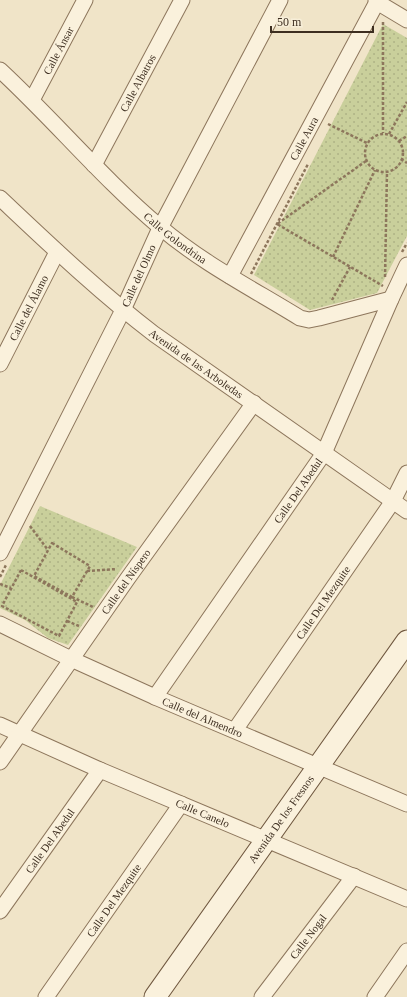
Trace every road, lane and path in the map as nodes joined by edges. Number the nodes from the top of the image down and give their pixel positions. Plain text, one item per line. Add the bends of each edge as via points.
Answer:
1 (85, 0) edge
2 (182, 0) edge
3 (280, 0) edge
4 (376, 1) edge
5 (383, 20) junction
6 (407, 20) edge
7 (389, 23) dead end
8 (379, 27) dead end
9 (0, 70) edge
10 (32, 100) junction
11 (407, 102) edge
12 (332, 117) dead end
13 (328, 124) junction
14 (325, 131) dead end
15 (383, 134) junction
16 (389, 134) junction
17 (407, 136) edge
18 (399, 141) junction
19 (367, 143) junction
20 (311, 158) dead end
21 (401, 160) junction
22 (366, 161) junction
23 (407, 163) edge
24 (94, 165) junction
25 (375, 170) junction
26 (388, 172) junction
27 (0, 198) edge
28 (277, 224) junction
29 (160, 228) junction
30 (407, 243) edge
31 (57, 252) junction
32 (333, 257) junction
33 (404, 260) edge
34 (350, 267) junction
35 (230, 276) junction
36 (250, 276) dead end
37 (388, 280) dead end
38 (386, 292) junction
39 (330, 304) dead end
40 (123, 310) junction
41 (0, 364) edge
42 (254, 403) junction
43 (324, 453) junction
44 (407, 473) edge
45 (393, 500) junction
46 (407, 511) edge
47 (27, 522) dead end
48 (48, 550) junction
49 (3, 558) edge
50 (118, 569) dead end
51 (87, 571) junction
52 (0, 576) edge
53 (0, 584) edge
54 (11, 588) junction
55 (72, 597) junction
56 (97, 609) dead end
57 (68, 620) junction
58 (0, 624) edge
59 (83, 628) dead end
60 (407, 640) edge
61 (71, 659) junction
62 (155, 697) junction
63 (0, 725) edge
64 (235, 730) junction
65 (20, 735) junction
66 (0, 762) edge
67 (319, 766) junction
68 (100, 770) junction
69 (406, 801) edge
70 (181, 804) junction
71 (267, 840) junction
72 (354, 876) junction
73 (407, 899) edge
74 (0, 911) edge
75 (407, 951) edge
76 (46, 997) edge
77 (155, 997) edge
78 (262, 997) edge
79 (375, 997) edge

1 - 10 street, Calle Ánsar
2 - 24 street, Calle Albatros
3 - 29 street, Calle del Olmo
4 - 6 street
4 - 35 street, Calle Aura
5 - 7 path
5 - 8 path
5 - 15 path
9 - 10 street, Calle Golondrina
10 - 24 street, Calle Golondrina
11 - 16 path
12 - 13 path
13 - 14 path
13 - 19 path
15 - 16 path
15 - 19 path via 377,135
16 - 18 path
17 - 18 path
18 - 21 path via 403,153
19 - 22 path via 364,155
20 - 28 path
21 - 23 path
21 - 26 path
22 - 25 path
22 - 28 path
24 - 29 street, Calle Golondrina
25 - 26 path
25 - 32 path
26 - 38 path
27 - 31 street, Avenida de las Arboledas
28 - 32 path
28 - 36 path
29 - 35 street, Calle Golondrina
29 - 40 street, Calle del Olmo
30 - 33 path
31 - 40 street, Avenida de las Arboledas
31 - 41 street, Calle del Álamo
32 - 34 path
33 - 38 street, Calle Del Abedul
34 - 38 path
34 - 39 path
35 - 38 street, Calle Golondrina via 300,318 309,320
37 - 38 path
38 - 43 street, Calle Del Abedul
40 - 42 street, Avenida de las Arboledas
40 - 49 street, Calle del Olmo
42 - 43 street, Avenida de las Arboledas
42 - 61 street, Calle del Níspero
43 - 45 street, Avenida de las Arboledas
43 - 62 street, Calle Del Abedul
44 - 45 street, Calle Del Mezquite
45 - 46 street, Avenida de las Arboledas
45 - 64 street, Calle Del Mezquite
47 - 48 path
48 - 51 path via 52,543 90,566
48 - 55 path via 34,576
49 - 52 path
50 - 51 path
51 - 55 path
53 - 54 path
54 - 57 path via 2,606 59,636
54 - 57 path via 21,570 77,602
55 - 56 path
57 - 59 path
58 - 61 street, Calle del Almendro
60 - 67 street, Avenida De los Fresnos
61 - 62 street, Calle del Almendro
61 - 65 street, Calle del Níspero
62 - 64 street, Calle del Almendro
63 - 65 street, Calle Canelo
64 - 67 street, Calle del Almendro
65 - 66 street, Calle del Níspero
65 - 68 street, Calle Canelo
67 - 69 street, Calle del Almendro
67 - 71 street, Avenida De los Fresnos
68 - 70 street, Calle Canelo
68 - 74 street, Calle Del Abedul
70 - 71 street, Calle Canelo
70 - 76 street, Calle Del Mezquite
71 - 72 street, Calle Canelo
71 - 77 street, Avenida De los Fresnos
72 - 73 street, Calle Canelo
72 - 78 street, Calle Nogal
75 - 79 street

